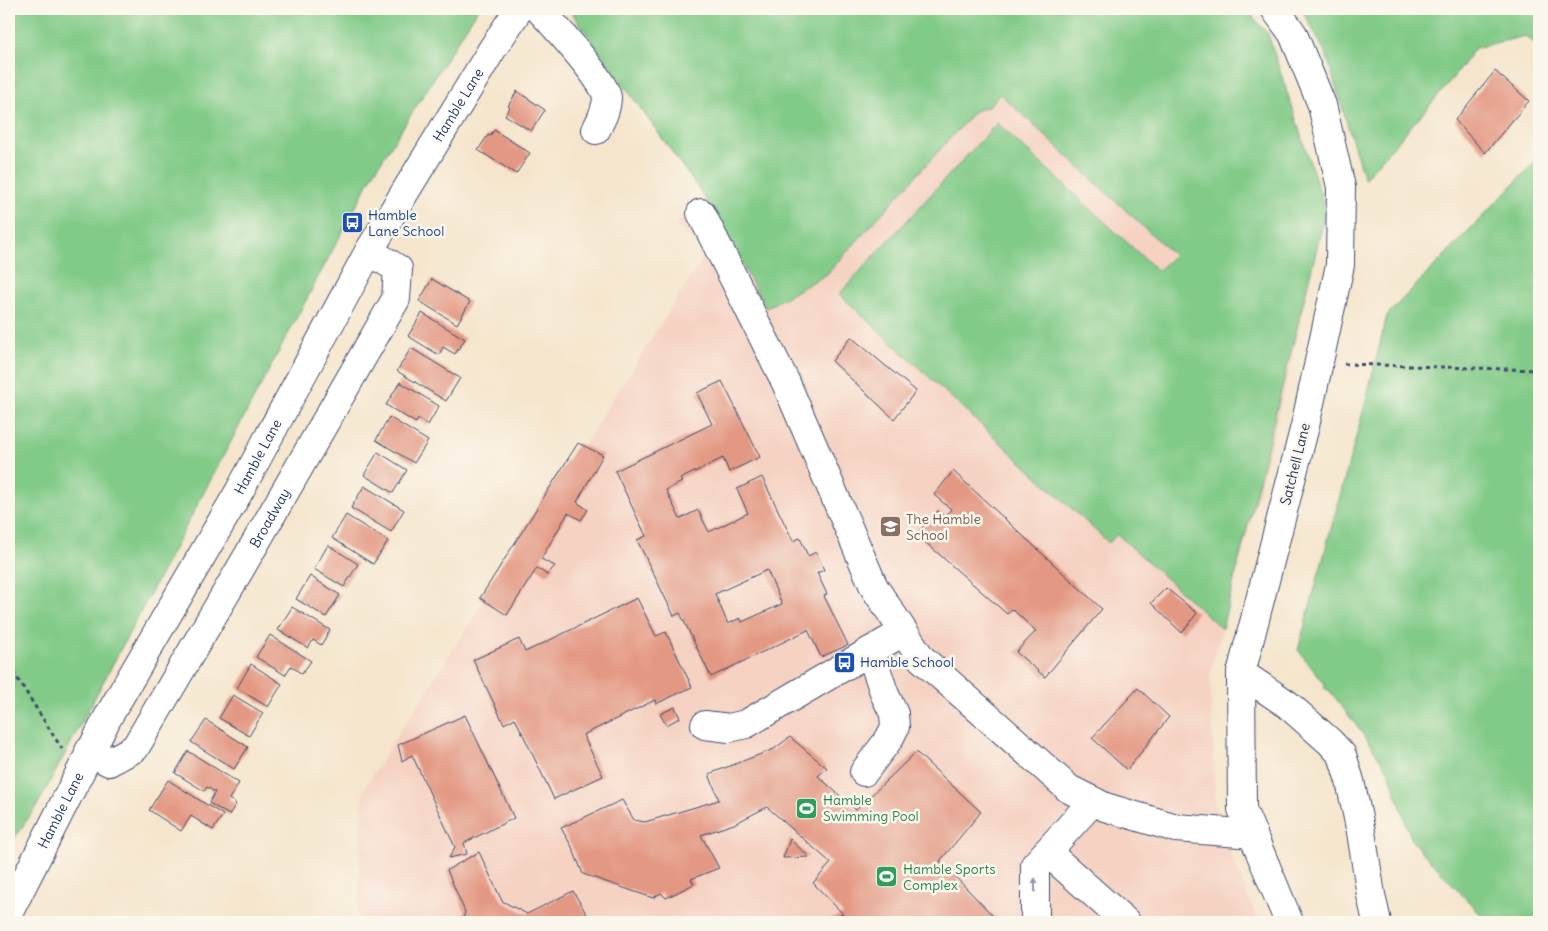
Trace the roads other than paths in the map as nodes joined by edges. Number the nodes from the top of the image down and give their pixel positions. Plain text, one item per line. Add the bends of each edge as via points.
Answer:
1 (519, 9) edge
2 (539, 9) edge
3 (1275, 9) edge
4 (596, 130) dead end
5 (701, 213) dead end
6 (369, 251) junction
7 (903, 632) junction
8 (870, 651) junction
9 (1241, 673) junction
10 (705, 725) dead end
11 (89, 751) junction
12 (864, 772) dead end
13 (1093, 801) junction
14 (1253, 834) junction
15 (1047, 852) junction
16 (9, 912) edge
17 (1102, 912) edge
18 (1035, 922) edge
19 (1126, 922) edge
20 (1289, 922) edge
21 (1377, 922) edge

1 - 6 street, Hamble Lane
2 - 4 street via 603,86 607,95 606,105
3 - 9 street, Satchell Lane via 1293,34 1322,105 1341,187 1340,265 1305,426
5 - 7 street via 786,382 874,587
6 - 11 street, Hamble Lane via 240,490
6 - 11 street, Broadway via 398,269 396,299 135,748 109,762
7 - 8 street
7 - 13 street via 921,658 1069,789
8 - 10 street via 746,724 729,728
8 - 12 street via 894,714 895,726
9 - 14 street, Satchell Lane via 1242,809
9 - 21 street via 1288,704 1342,755
11 - 16 street, Hamble Lane
13 - 14 street via 1176,828
13 - 15 street
14 - 20 street, Satchell Lane
15 - 17 street
18 -> 15 street via 1035,865
17 - 19 street

